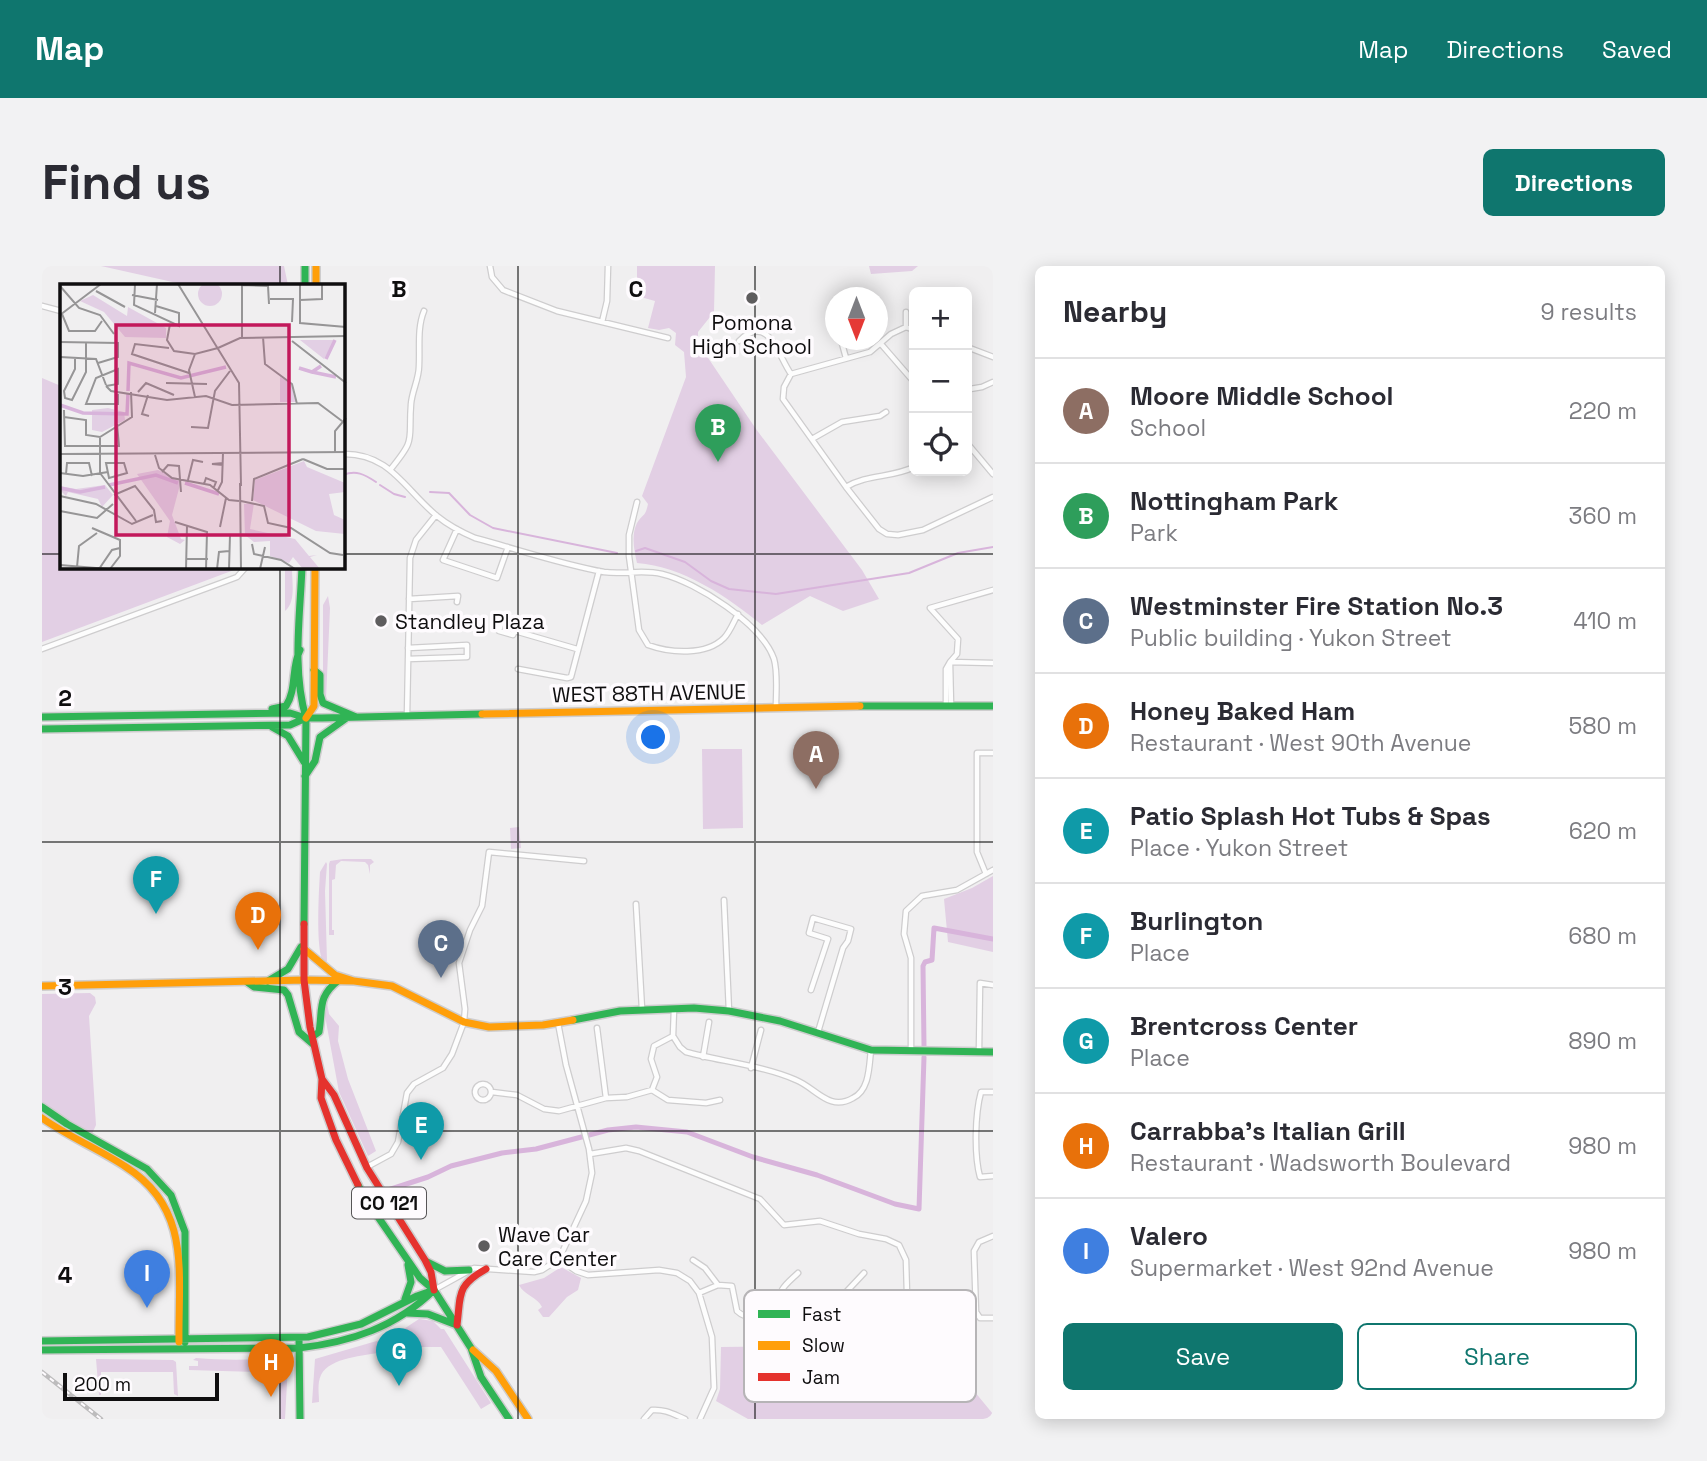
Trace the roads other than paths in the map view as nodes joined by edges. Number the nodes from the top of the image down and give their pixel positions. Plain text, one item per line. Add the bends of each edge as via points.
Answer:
1 (305, 266) edge
2 (316, 266) edge
3 (489, 266) edge
4 (608, 266) edge
5 (305, 284) edge
6 (316, 284) edge
7 (42, 306) edge
8 (60, 311) edge
9 (424, 311) dead end
10 (906, 312) dead end
11 (602, 322) junction
12 (906, 327) junction
13 (909, 328) edge
14 (888, 337) edge
15 (668, 338) dead end
16 (739, 341) dead end
17 (972, 349) edge
18 (844, 350) edge
19 (873, 350) edge
20 (886, 350) edge
21 (993, 357) edge
22 (846, 358) junction
23 (790, 374) junction
24 (909, 376) edge
25 (993, 382) edge
26 (972, 389) edge
27 (886, 412) dead end
28 (812, 439) junction
29 (972, 449) edge
30 (345, 454) edge
31 (390, 470) junction
32 (909, 470) edge
33 (993, 474) edge
34 (846, 487) junction
35 (993, 497) edge
36 (637, 502) dead end
37 (436, 515) junction
38 (457, 530) junction
39 (508, 547) junction
40 (244, 569) edge
41 (302, 569) edge
42 (315, 569) edge
43 (598, 570) junction
44 (631, 571) junction
45 (993, 590) edge
46 (409, 599) junction
47 (457, 602) dead end
48 (738, 614) junction
49 (515, 631) dead end
50 (42, 649) edge
51 (408, 649) junction
52 (577, 649) junction
53 (300, 650) junction
54 (408, 660) junction
55 (950, 662) junction
56 (993, 663) edge
57 (518, 669) dead end
58 (314, 670) junction
59 (948, 705) junction
60 (993, 706) edge
61 (776, 708) junction
62 (259, 714) junction
63 (407, 716) junction
64 (352, 717) junction
65 (42, 718) edge
66 (306, 718) junction
67 (265, 725) junction
68 (42, 729) edge
69 (993, 753) edge
70 (305, 765) junction
71 (305, 776) junction
72 (584, 861) dead end
73 (993, 870) edge
74 (986, 874) junction
75 (724, 900) dead end
76 (636, 904) dead end
77 (303, 937) junction
78 (304, 949) junction
79 (304, 980) junction
80 (339, 980) junction
81 (268, 981) junction
82 (354, 981) junction
83 (247, 982) junction
84 (993, 985) edge
85 (42, 986) edge
86 (811, 990) dead end
87 (674, 1007) junction
88 (642, 1009) junction
89 (729, 1011) junction
90 (464, 1021) junction
91 (558, 1023) junction
92 (709, 1023) dead end
93 (597, 1028) dead end
94 (761, 1030) dead end
95 (818, 1032) junction
96 (673, 1037) junction
97 (312, 1040) junction
98 (871, 1050) junction
99 (911, 1052) junction
100 (979, 1052) junction
101 (993, 1052) edge
102 (703, 1057) junction
103 (751, 1068) junction
104 (322, 1079) junction
105 (652, 1090) junction
106 (492, 1092) dead end
107 (993, 1092) edge
108 (606, 1098) junction
109 (720, 1100) dead end
110 (577, 1106) junction
111 (42, 1107) edge
112 (42, 1118) edge
113 (590, 1154) junction
114 (367, 1168) junction
115 (993, 1177) edge
116 (993, 1236) edge
117 (402, 1253) junction
118 (559, 1259) junction
119 (425, 1260) junction
120 (693, 1260) dead end
121 (486, 1269) junction
122 (469, 1270) junction
123 (798, 1273) dead end
124 (864, 1273) dead end
125 (718, 1285) junction
126 (434, 1290) junction
127 (781, 1290) edge
128 (848, 1290) edge
129 (907, 1290) edge
130 (975, 1290) edge
131 (699, 1293) junction
132 (402, 1302) junction
133 (976, 1312) edge
134 (407, 1313) junction
135 (744, 1316) edge
136 (993, 1318) edge
137 (457, 1325) junction
138 (182, 1338) junction
139 (299, 1338) junction
140 (42, 1341) edge
141 (299, 1348) junction
142 (471, 1348) junction
143 (182, 1349) junction
144 (42, 1350) edge
145 (300, 1419) edge
146 (509, 1419) edge
147 (528, 1419) edge
148 (644, 1419) edge
149 (685, 1419) edge
150 (700, 1419) edge

1 - 5 main road
2 - 6 main road
3 - 11 street via 503,290
4 - 11 street
7 - 8 street
9 - 31 street via 411,438
10 - 12 street
11 - 15 street
12 - 13 street
12 - 14 street
16 - 23 street via 758,332 771,337
17 - 21 street
18 - 22 street
19 - 22 street
20 - 24 street
22 - 23 street
23 - 28 street via 783,398
25 - 26 street
27 - 28 street via 842,422
28 - 34 street
29 - 33 street
30 - 31 street via 374,458
31 - 37 street
32 - 34 street via 858,480
34 - 35 street via 879,529 898,535 923,530
36 - 44 street via 629,535
37 - 38 street
37 - 46 street via 416,540 410,558
38 - 39 street
38 - 39 street via 443,560 497,578
39 - 43 street
40 - 50 street via 237,577
41 - 53 main road, CO 121
42 - 58 main road, CO 121
43 - 44 street
43 - 52 street
44 - 48 street via 663,574 683,582
44 - 48 street via 639,630 648,645 665,651 708,649 725,638
45 - 55 street via 930,608 958,639 957,654
46 - 47 street via 458,596
46 - 51 street
48 - 61 street via 758,633 773,658
49 - 52 street
51 - 54 street
51 - 54 street via 467,645 467,657
52 - 57 street via 569,678
53 - 62 main road via 294,659 293,698 286,706
53 - 66 main road, CO 121 via 301,706
54 - 63 street
55 - 56 street
55 - 59 street via 946,669
58 - 64 main road via 320,675 323,703
58 - 66 main road, CO 121 via 314,706
59 - 60 main road, WEST 88TH AVENUE
59 - 61 main road, WEST 88TH AVENUE
61 - 63 main road, WEST 88TH AVENUE
62 - 65 main road, WEST 88TH AVENUE
62 - 66 main road, WEST 88TH AVENUE via 290,713
63 - 64 main road, WEST 88TH AVENUE
64 - 66 main road, WEST 88TH AVENUE
64 - 71 main road via 320,737 315,761
66 - 67 main road, WEST 88TH AVENUE via 290,725
66 - 70 main road, CO 121
67 - 68 main road, WEST 88TH AVENUE
67 - 70 main road via 285,732
69 - 74 street via 977,753 977,852
70 - 71 main road, CO 121
71 - 77 main road, CO 121
72 - 90 street via 489,852 482,906 459,963
73 - 74 street
74 - 99 street via 957,890 922,896 906,911
75 - 89 street
76 - 88 street
77 - 78 main road, CO 121
77 - 81 main road via 291,966
78 - 79 main road, CO 121
78 - 82 main road via 335,975
79 - 80 main road
79 - 81 main road
79 - 97 main road, CO 121
80 - 82 main road
80 - 97 main road via 321,998 319,1032
81 - 83 main road
82 - 90 main road via 392,986
83 - 85 main road
83 - 97 main road via 284,990 299,1032
84 - 100 street via 980,983
86 - 95 street via 828,939 809,933 813,918 851,929
87 - 88 main road
87 - 89 main road
87 - 96 street
88 - 91 main road
89 - 95 main road
90 - 91 main road via 501,1028
90 - 114 street via 443,1068 407,1093 398,1142 391,1154
91 - 110 street
92 - 102 street
93 - 108 street
94 - 103 street
95 - 98 main road
96 - 102 street via 686,1052
96 - 105 street via 654,1046 657,1077
97 - 104 main road, CO 121
98 - 99 main road
98 - 103 street via 866,1083 858,1095 846,1101 825,1100 795,1079
99 - 100 main road
100 - 101 main road
102 - 103 street
104 - 114 main road, CO 121
104 - 117 main road, CO 121 via 321,1098 335,1140 365,1198
105 - 108 street
105 - 109 street via 667,1100
106 - 110 street via 517,1095 550,1111
107 - 115 street via 981,1092 978,1102 977,1164 980,1177
108 - 110 street
110 - 113 street
111 - 138 main road via 147,1169 171,1195 185,1232
112 - 138 main road via 139,1174 163,1198 176,1232
113 - 118 street via 588,1195
113 - 129 street via 633,1149 766,1203 784,1225 820,1221 899,1245 906,1260
114 - 119 main road, CO 121
116 - 130 street via 979,1242 974,1251
117 - 126 main road, CO 121
117 - 132 main road via 412,1281
118 - 121 street via 534,1272
118 - 131 street via 588,1275 677,1273
119 - 122 main road via 445,1271
119 - 126 main road, CO 121
120 - 125 street
121 - 122 street
121 - 137 main road via 460,1289
122 - 126 street
123 - 127 street
124 - 128 street
125 - 131 street
125 - 135 street via 733,1287 737,1311
126 - 132 main road
126 - 134 main road
126 - 137 main road, CO 121
131 - 150 street via 712,1337 714,1388
132 - 139 main road via 353,1327
133 - 136 street via 980,1318
134 - 137 main road via 428,1314
134 - 141 main road via 357,1338
137 - 142 main road, CO 121
138 - 139 main road
138 - 140 main road
138 - 143 main road
139 - 141 main road
141 - 143 main road
141 - 145 main road
142 - 146 main road, CO 121 via 481,1377
142 - 147 main road, CO 121 via 496,1371
143 - 144 main road
148 - 149 street via 651,1408

